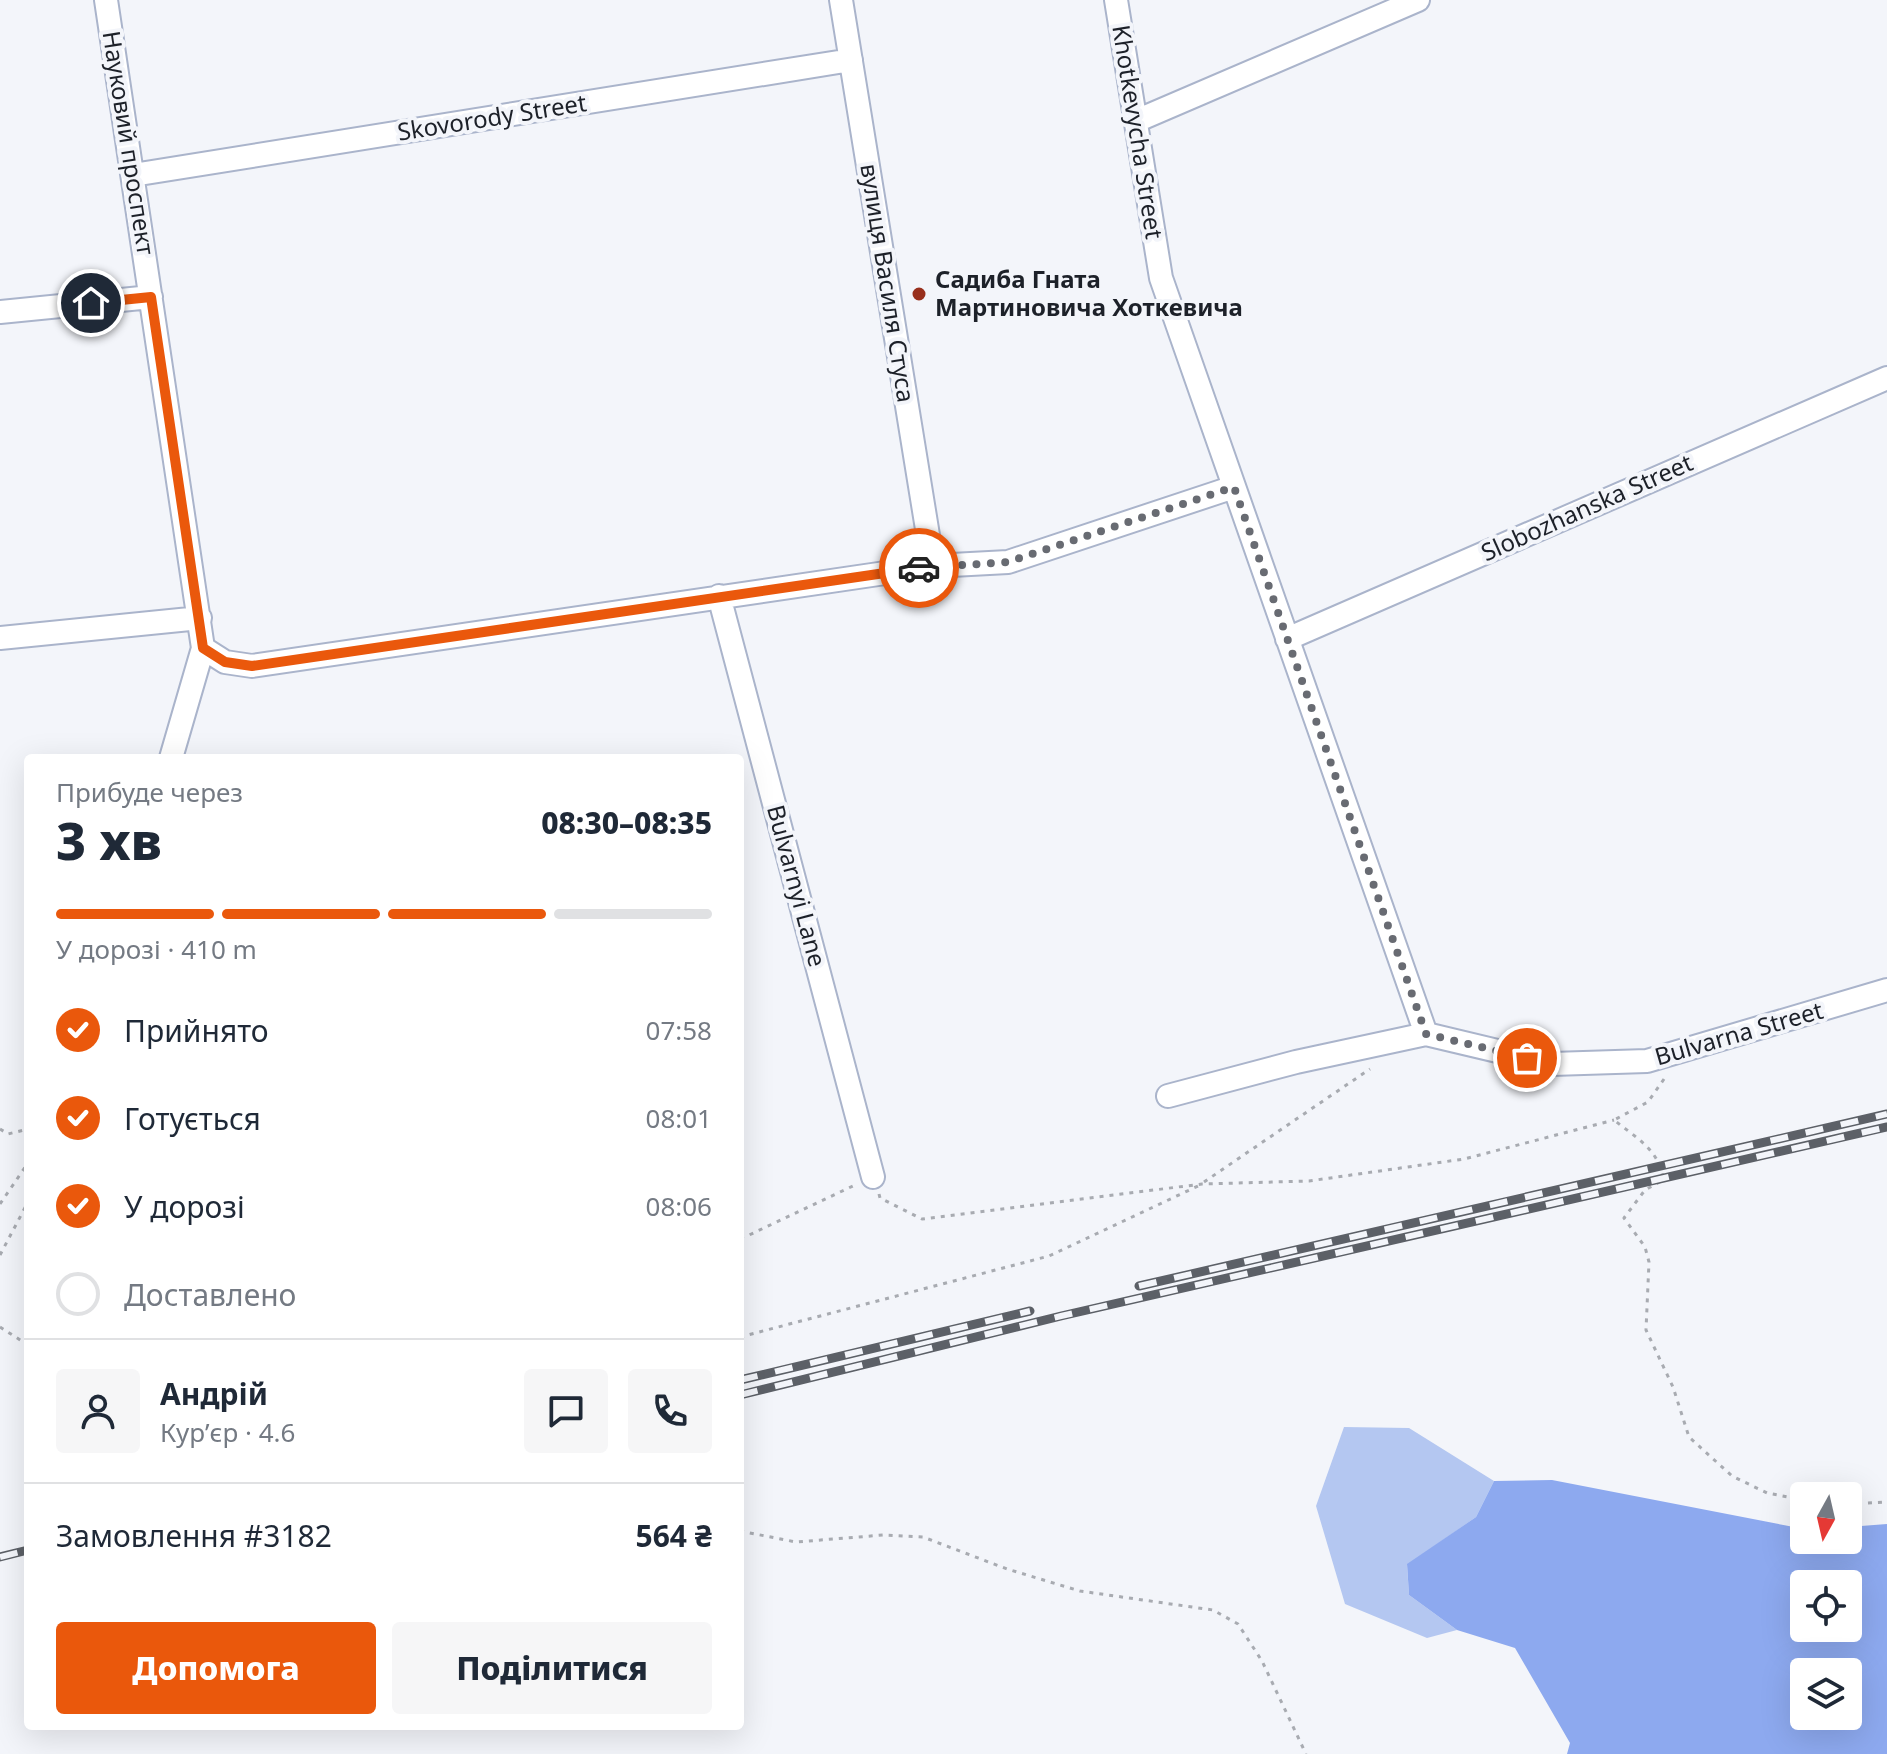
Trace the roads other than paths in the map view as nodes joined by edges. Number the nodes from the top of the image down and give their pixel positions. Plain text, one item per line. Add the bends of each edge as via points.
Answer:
1 (106, 0) edge
2 (841, 0) edge
3 (1116, 0) edge
4 (1418, 0) edge
5 (851, 60) junction
6 (1136, 121) junction
7 (133, 175) junction
8 (151, 297) junction
9 (0, 312) edge
10 (1887, 378) edge
11 (1234, 487) junction
12 (933, 566) junction
13 (719, 596) junction
14 (200, 618) junction
15 (0, 638) edge
16 (1287, 639) junction
17 (203, 648) junction
18 (172, 754) edge
19 (1887, 990) edge
20 (1426, 1034) junction
21 (1168, 1096) dead end
22 (873, 1177) road end

1 - 7 street, Науковий проспект
2 - 5 street, вулиця Василя Стуса
3 - 6 street, Khotkevycha Street
4 - 6 street
5 - 7 street, Skovorody Street
5 - 12 street, вулиця Василя Стуса
6 - 11 street, Khotkevycha Street via 1161,278
7 - 8 street, Науковий проспект
8 - 9 street
8 - 14 street, Науковий проспект
10 - 16 street, Slobozhanska Street
11 - 12 street via 1008,562
11 - 16 street, Khotkevycha Street
12 - 13 street
13 - 17 street via 252,666 225,662
13 - 22 street, Bulvarnyi Lane
14 - 15 street
14 - 17 street, Науковий проспект
16 - 20 street, Khotkevycha Street
17 - 18 street, Науковий проспект
19 - 20 street, Bulvarna Street via 1647,1061 1552,1064
20 - 21 street, Bulvarna Street

